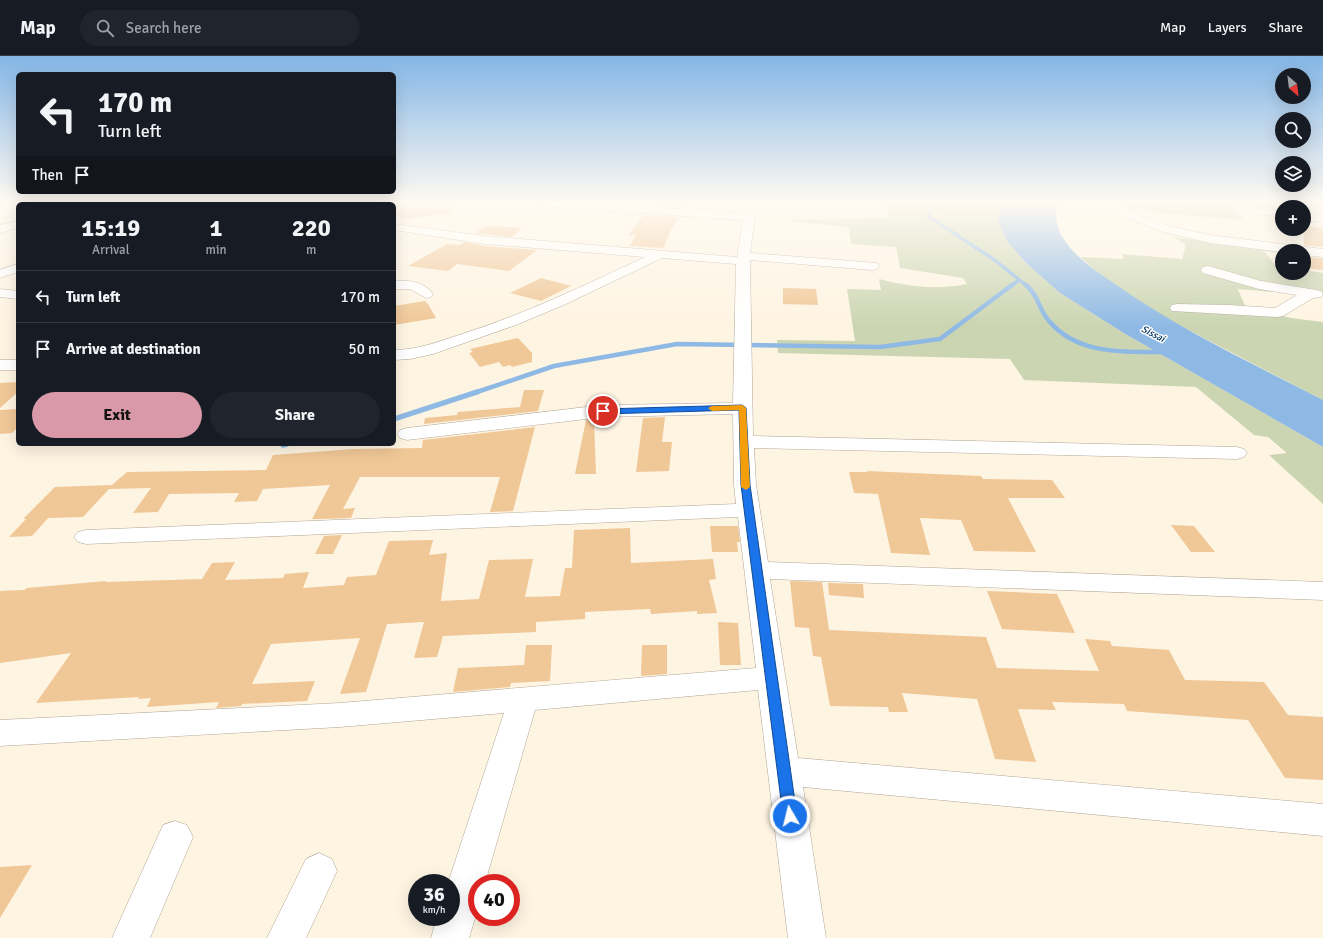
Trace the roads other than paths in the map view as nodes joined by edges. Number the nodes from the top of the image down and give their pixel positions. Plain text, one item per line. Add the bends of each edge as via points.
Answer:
1 (537, 244) edge
2 (746, 244) edge
3 (1249, 244) edge
4 (1275, 247) edge
5 (1311, 252) edge
6 (1323, 253) edge
7 (661, 254) junction
8 (744, 259) junction
9 (872, 266) dead end
10 (16, 269) edge
11 (1208, 270) dead end
12 (0, 274) edge
13 (396, 285) edge
14 (0, 293) edge
15 (426, 294) dead end
16 (1317, 294) edge
17 (16, 295) edge
18 (1177, 308) dead end
19 (396, 354) edge
20 (0, 365) edge
21 (16, 365) edge
22 (742, 408) junction
23 (407, 434) dead end
24 (744, 442) junction
25 (1237, 453) dead end
26 (749, 510) junction
27 (86, 537) dead end
28 (757, 570) junction
29 (1323, 590) edge
30 (772, 678) junction
31 (523, 699) junction
32 (0, 732) edge
33 (784, 771) junction
34 (1323, 820) edge
35 (175, 837) dead end
36 (320, 871) dead end
37 (131, 938) edge
38 (286, 938) edge
39 (450, 938) edge
40 (807, 938) edge

1 - 7 street
2 - 8 street
3 - 4 street
5 - 6 street
7 - 8 street
7 - 19 street via 571,298 501,327 443,346
8 - 9 street
8 - 22 street
10 - 12 street
11 - 16 street via 1259,285
13 - 15 street via 414,285
14 - 17 street
16 - 18 street via 1278,314 1229,309
20 - 21 street
22 - 23 street via 603,411
22 - 24 street
24 - 25 street
24 - 26 street via 745,485
26 - 27 street
26 - 28 street
28 - 29 street
28 - 30 street
30 - 31 street
30 - 33 street
31 - 32 street via 340,715
31 - 39 street
33 - 34 street
33 - 40 street
35 - 37 street
36 - 38 street

